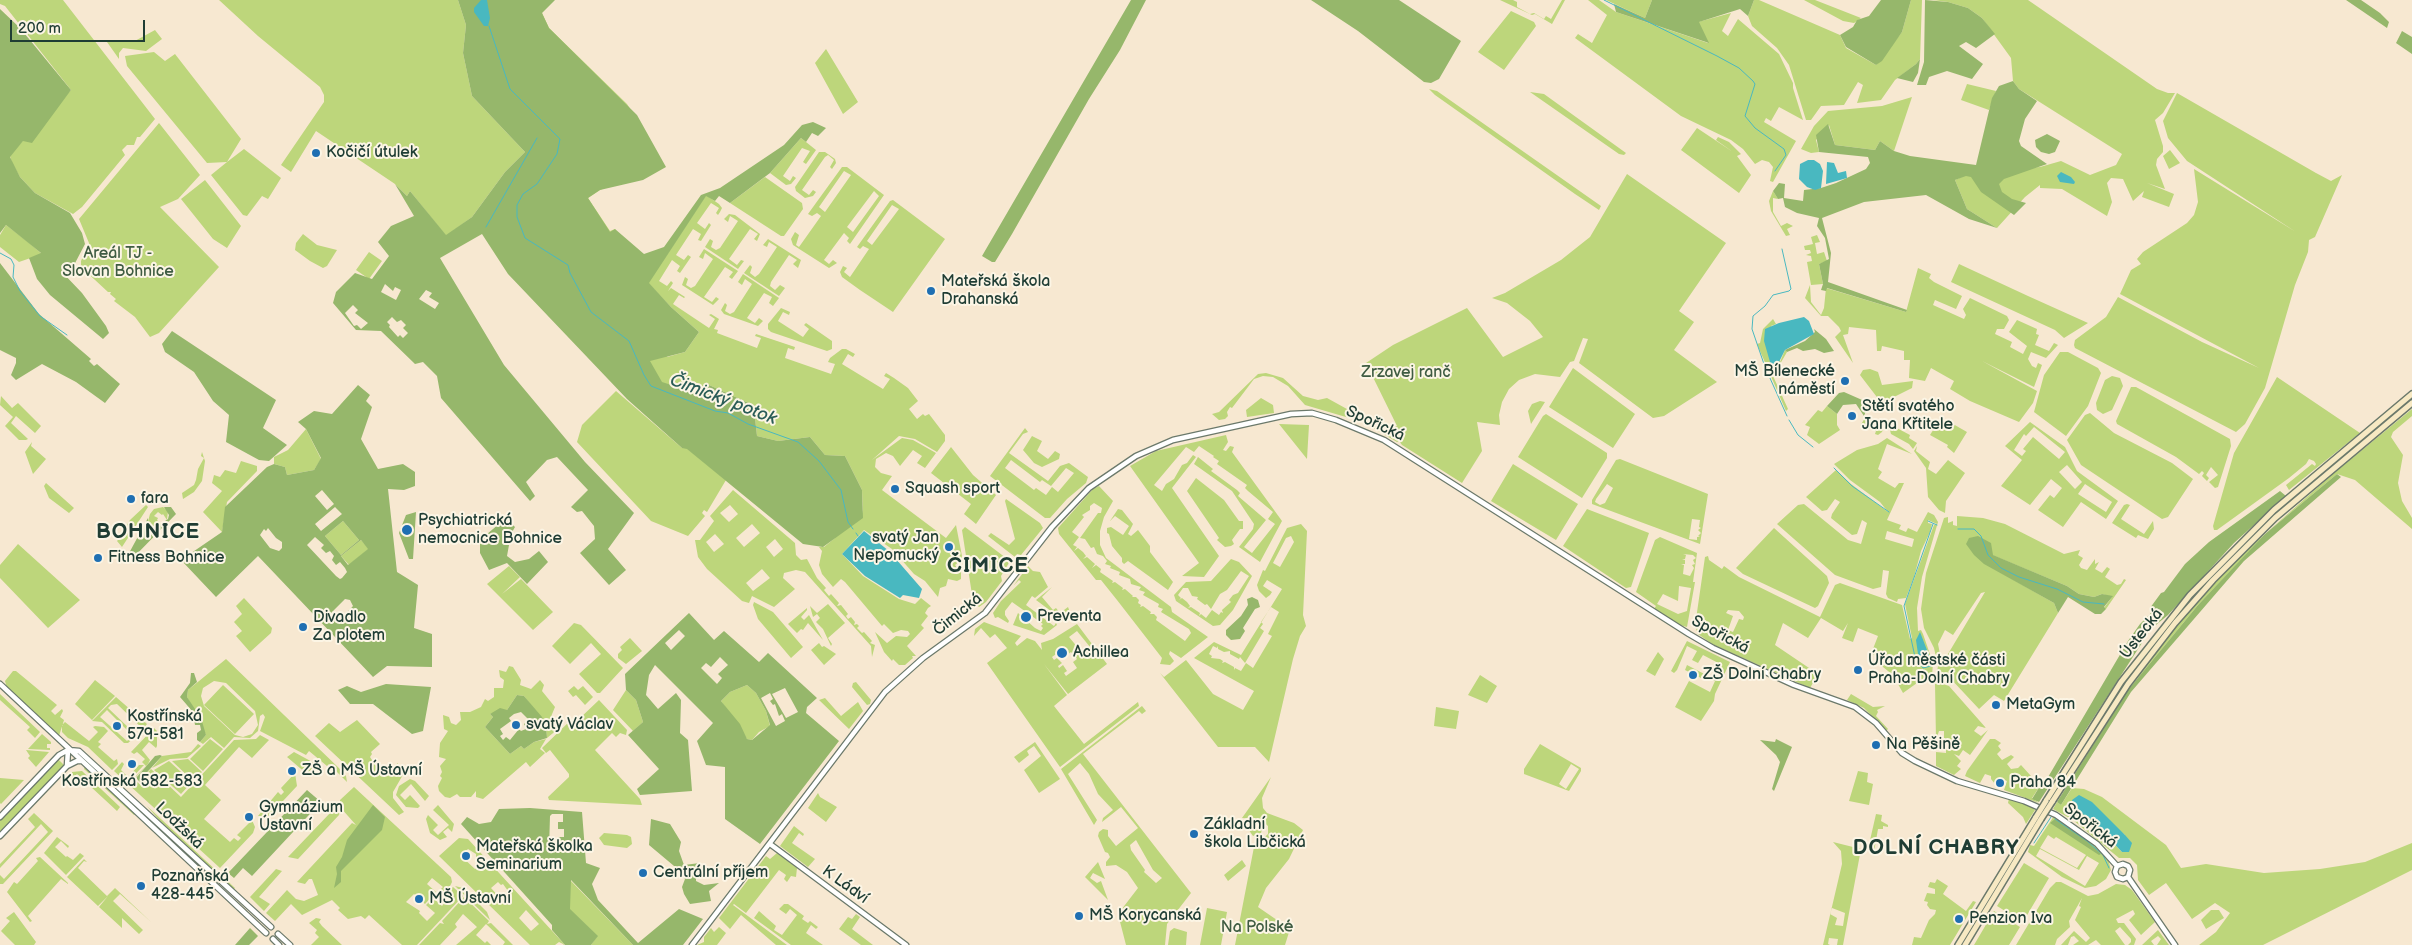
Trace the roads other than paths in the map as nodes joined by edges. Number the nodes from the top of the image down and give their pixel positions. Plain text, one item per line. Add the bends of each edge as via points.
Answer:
1 (2412, 394) edge
2 (2412, 403) edge
3 (1312, 413) joint
4 (0, 684) edge
5 (59, 741) junction
6 (68, 750) junction
7 (58, 754) junction
8 (83, 761) junction
9 (67, 766) junction
10 (2049, 802) junction
11 (0, 817) edge
12 (2038, 818) junction
13 (0, 836) edge
14 (770, 844) junction
15 (2117, 866) junction
16 (2128, 877) junction
17 (271, 927) dead end
18 (266, 933) dead end
19 (278, 934) dead end
20 (273, 939) dead end
21 (279, 945) edge
22 (290, 945) edge
23 (692, 945) edge
24 (906, 945) edge
25 (1958, 945) edge
26 (1965, 945) edge
27 (2175, 945) edge

1 - 10 main road, Ústecká via 2274,510 2190,594 2121,682
2 - 10 main road, Ústecká via 2275,518 2213,580 2128,684
3 - 14 street, Čimická via 1291,414 1173,440 1136,456 1089,488 1052,527 989,609 923,658 885,692
3 - 15 street, Spořická via 1384,440 1713,648 1794,685 1855,707 1909,758 1957,781 2024,801 2056,815 2097,844
4 - 5 street
5 - 6 street
5 - 7 street
6 - 7 street
6 - 8 street, Lodžská
6 - 9 street
6 - 17 street, Lodžská via 85,754
7 - 11 street
8 - 9 street
8 - 18 street, Lodžská
9 - 13 street
10 - 12 main road, Ústecká, bridge
12 - 25 main road, Ústecká
12 - 26 main road, Ústecká
14 - 23 street, Čimická
14 - 24 street, K Ládví
15 - 16 street, Spořická via 2117,877
15 - 16 street, Spořická via 2128,866
16 - 27 street, Spořická
19 - 22 street
20 - 21 street

